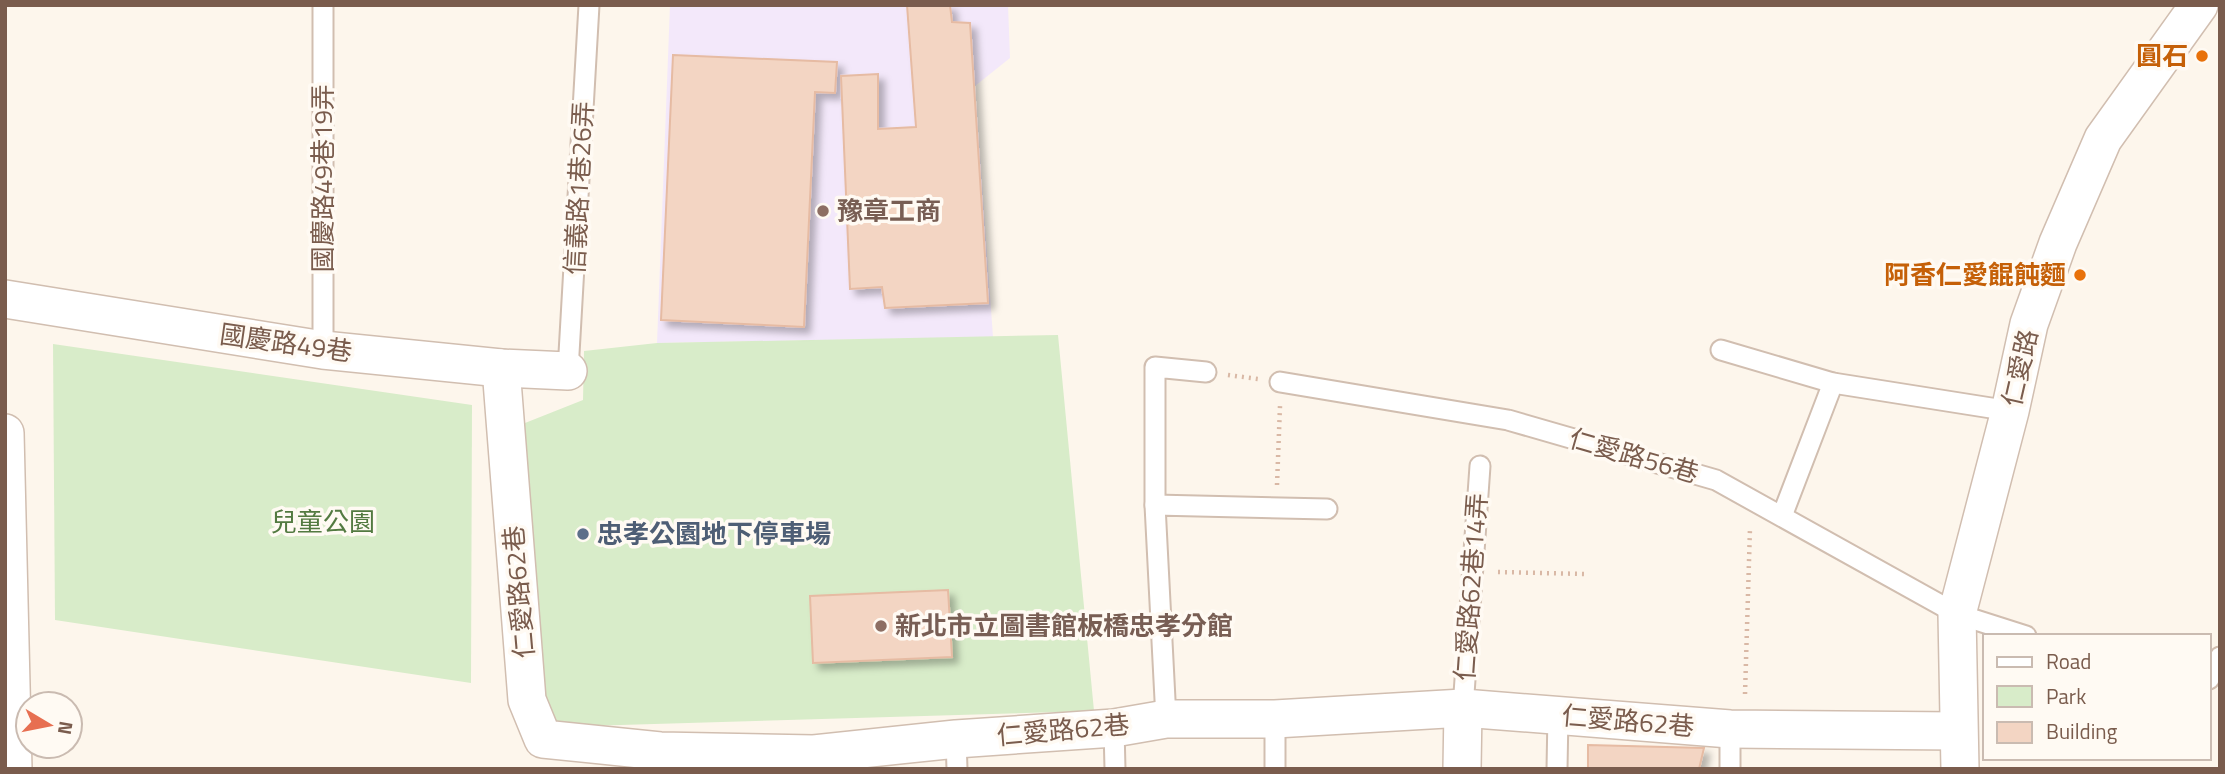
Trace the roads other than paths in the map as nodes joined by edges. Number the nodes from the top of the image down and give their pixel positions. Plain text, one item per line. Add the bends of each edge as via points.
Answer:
1 (323, 5) edge
2 (589, 5) edge
3 (2199, 5) edge
4 (5, 299) edge
5 (323, 350) junction
6 (1721, 350) dead end
7 (501, 368) junction
8 (568, 371) joint
9 (1206, 372) road end
10 (1280, 382) road end
11 (1833, 383) junction
12 (2010, 411) junction
13 (5, 433) edge
14 (1480, 466) dead end
15 (1155, 505) junction
16 (1327, 509) dead end
17 (1782, 516) junction
18 (1957, 614) junction
19 (2020, 634) edge
20 (2220, 657) edge
21 (2211, 674) edge
22 (1462, 708) junction
23 (1558, 715) junction
24 (1166, 719) junction
25 (1275, 719) junction
26 (1114, 728) junction
27 (1737, 729) junction
28 (1958, 731) junction
29 (957, 754) edge
30 (660, 760) edge
31 (813, 761) edge
32 (13, 769) edge
33 (1115, 769) edge
34 (1275, 769) edge
35 (1462, 769) edge
36 (1557, 769) edge
37 (1730, 769) edge
38 (1960, 769) edge

1 - 5 lane, 國慶路49巷19弄
2 - 8 lane, 信義路1巷26弄
3 - 12 street, 仁愛路 via 2103,139 2029,324
4 - 5 street, 國慶路49巷
5 - 7 street, 國慶路49巷
6 - 11 lane
7 - 8 street, 國慶路49巷
7 - 30 street, 仁愛路62巷 via 527,700 543,739
9 - 15 lane via 1155,368
10 - 17 lane, 仁愛路56巷 via 1508,420 1716,480
11 - 12 lane
11 - 17 lane
12 - 18 street, 仁愛路
13 - 32 street
14 - 22 lane, 仁愛路62巷14弄
15 - 16 lane
15 - 24 lane
17 - 18 lane, 仁愛路56巷
18 - 19 lane, 仁愛路56巷
18 - 28 street, 仁愛路
20 - 21 lane
22 - 23 street, 仁愛路62巷
22 - 25 street, 仁愛路62巷
22 - 35 street
23 - 27 street, 仁愛路62巷
23 - 36 lane
24 - 25 street, 仁愛路62巷
24 - 26 street, 仁愛路62巷
25 - 34 lane
26 - 29 street, 仁愛路62巷
26 - 33 lane
27 - 28 street, 仁愛路62巷
27 - 37 lane
28 - 38 street, 仁愛路
29 - 31 street, 仁愛路62巷
30 - 31 street, 仁愛路62巷

